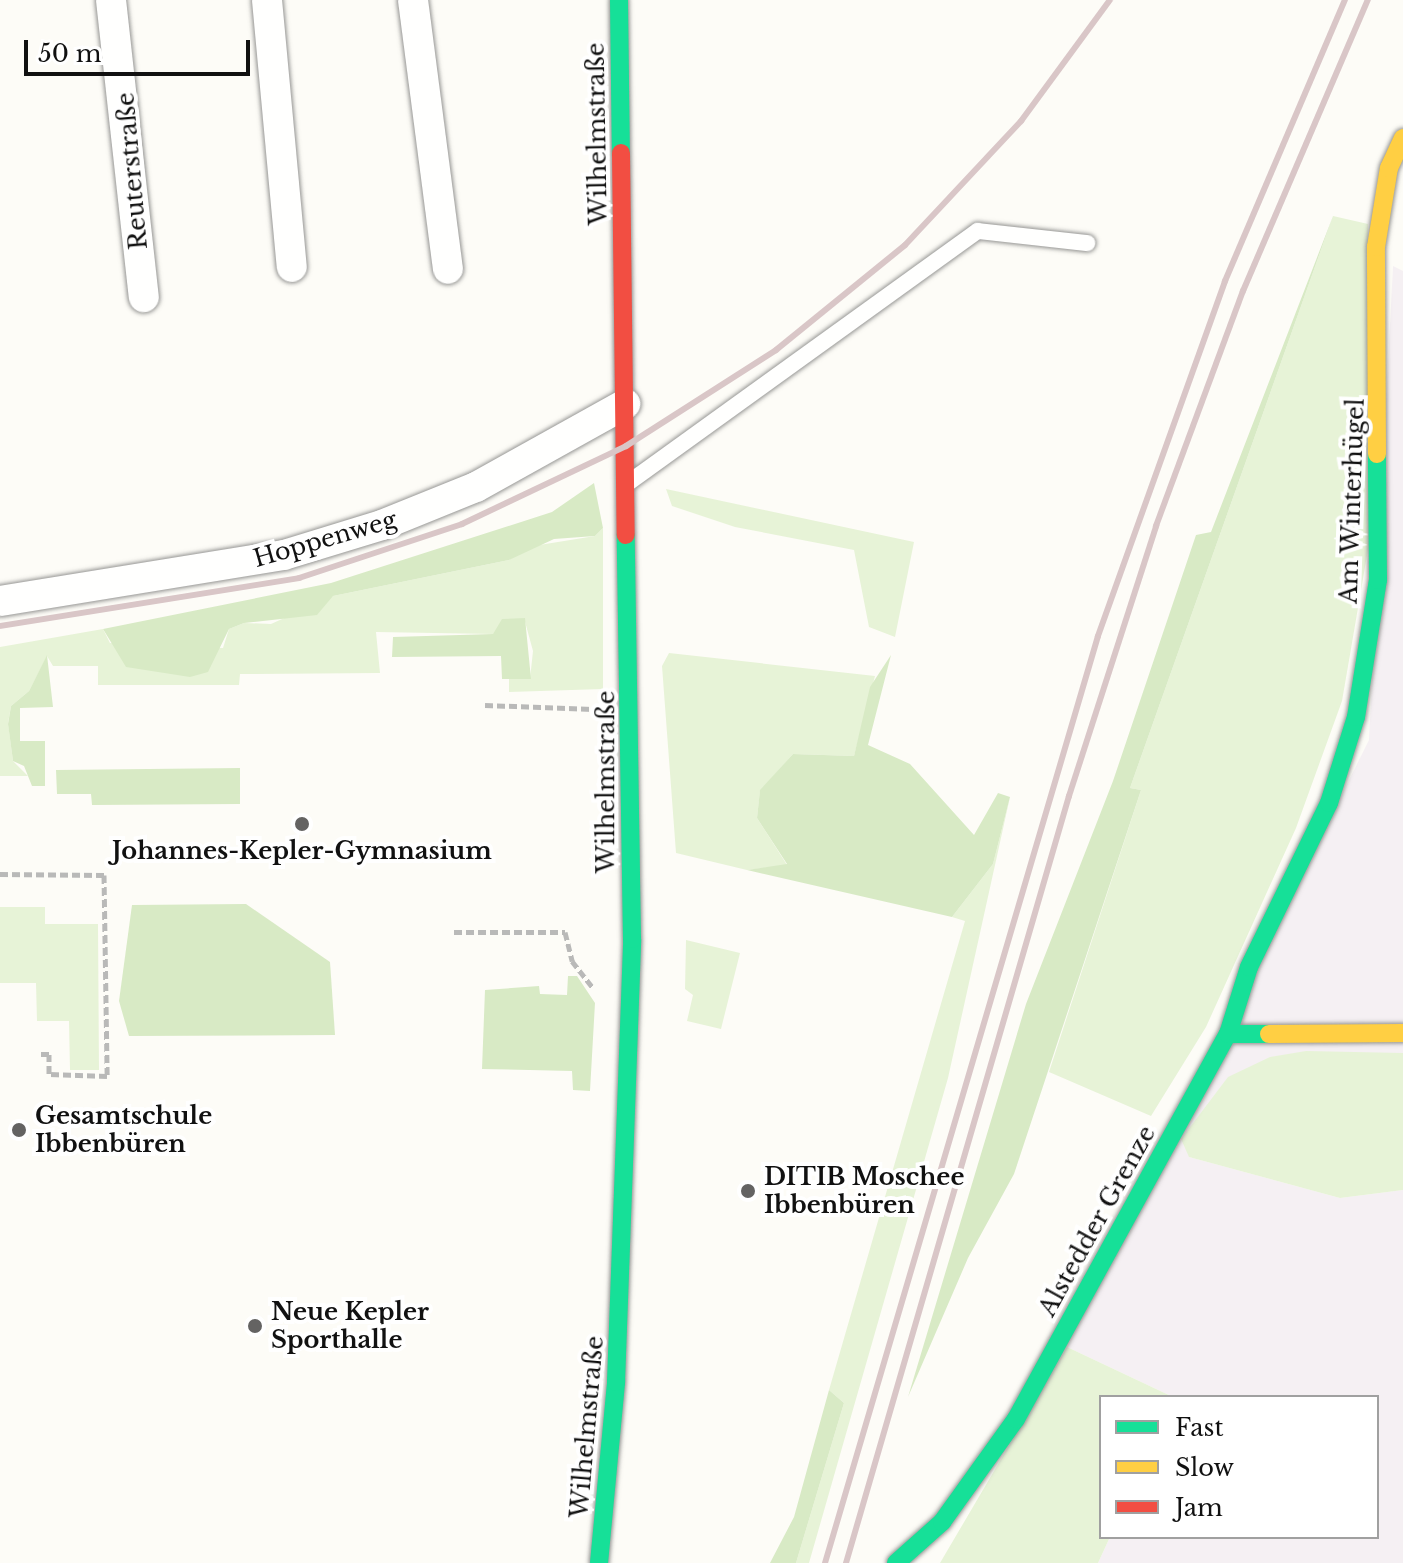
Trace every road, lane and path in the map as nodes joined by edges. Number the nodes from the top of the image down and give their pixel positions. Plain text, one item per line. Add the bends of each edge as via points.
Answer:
1 (111, 0) edge
2 (267, 0) edge
3 (413, 0) edge
4 (619, 0) edge
5 (1403, 138) edge
6 (1087, 243) dead end
7 (292, 267) dead end
8 (448, 269) dead end
9 (144, 297) dead end
10 (625, 404) junction
11 (627, 484) junction
12 (0, 601) edge
13 (485, 705) dead end
14 (630, 709) junction
15 (0, 874) edge
16 (454, 932) dead end
17 (602, 999) dead end
18 (1403, 1033) edge
19 (1228, 1034) junction
20 (37, 1054) dead end
21 (599, 1563) edge
22 (896, 1563) edge

1 - 9 street, Reuterstraße
2 - 7 street
3 - 8 street
4 - 10 street, Wilhelmstraße
5 - 19 street, Am Winterhügel via 1389,168 1376,247 1378,580 1356,717 1329,803 1249,967
6 - 11 lane via 978,231 655,471
10 - 11 street, Wilhelmstraße
10 - 12 street, Hoppenweg via 464,493 382,525 284,555
11 - 14 street, Wilhelmstraße
13 - 14 path
14 - 21 street, Wilhelmstraße via 630,1086
15 - 20 path via 104,875 107,1076 49,1074 49,1054
16 - 17 path via 565,932 572,961
18 - 19 street
19 - 22 street, Alstedder Grenze via 1016,1419 942,1522

